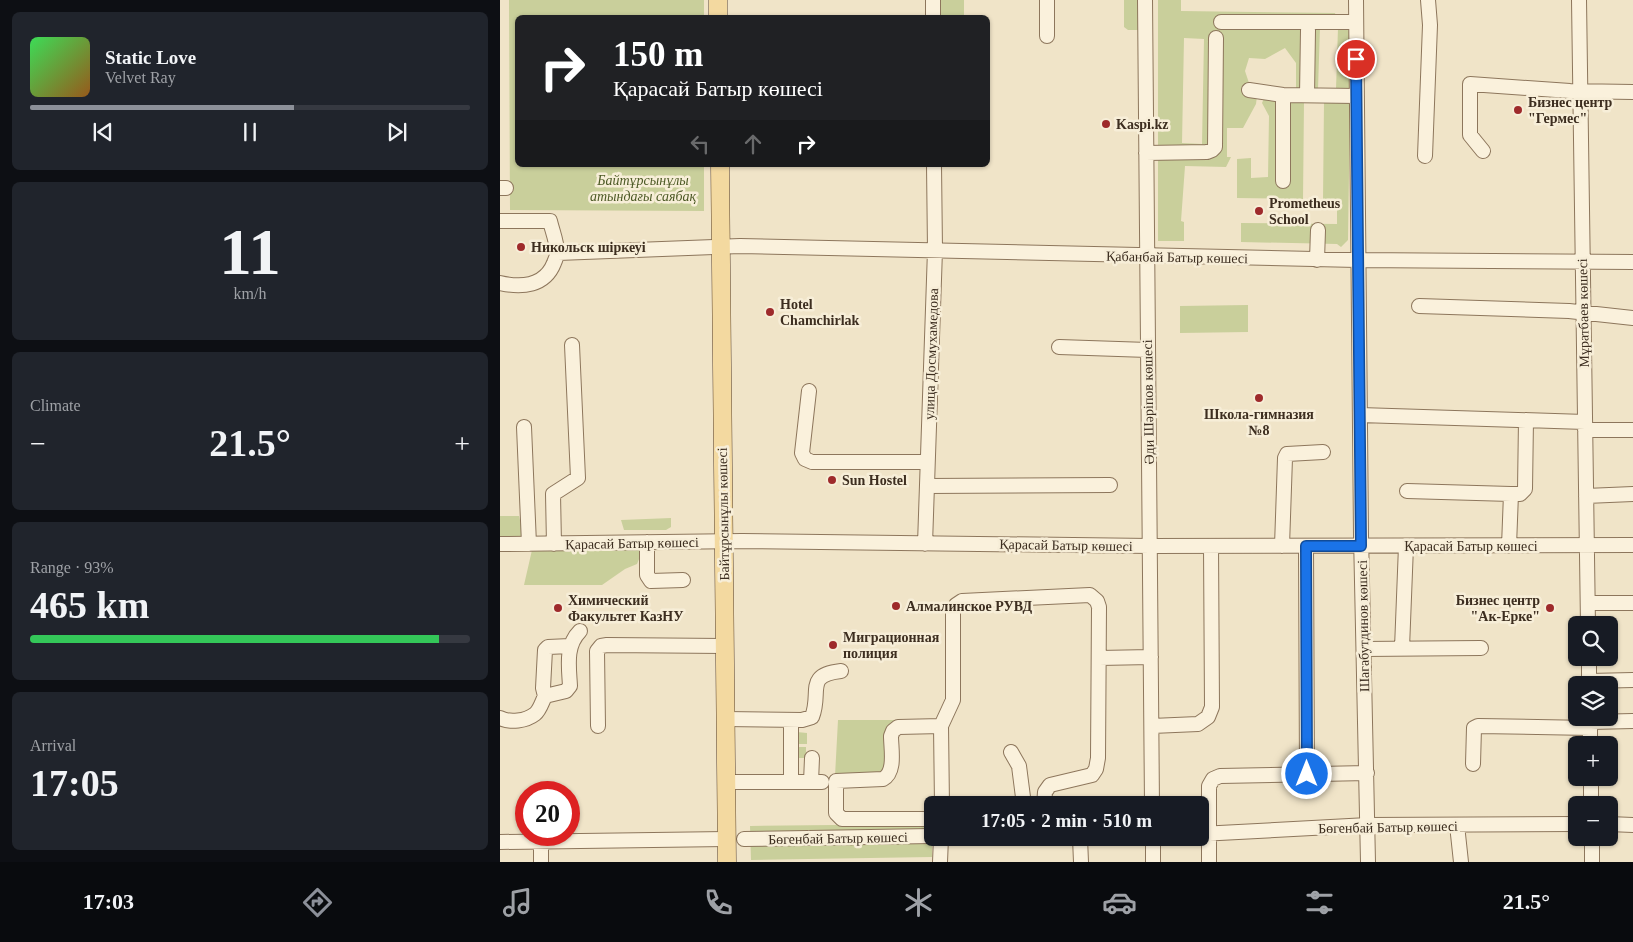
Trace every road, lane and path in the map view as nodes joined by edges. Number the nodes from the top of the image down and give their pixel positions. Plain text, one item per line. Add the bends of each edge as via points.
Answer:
1 (718, 0) edge
2 (933, 0) edge
3 (1145, 0) edge
4 (1356, 0) edge
5 (1428, 0) edge
6 (1579, 0) edge
7 (1049, 6) edge
8 (718, 15) edge
9 (933, 15) edge
10 (1221, 22) dead end
11 (1356, 22) junction
12 (1308, 30) dead end
13 (1047, 36) dead end
14 (1216, 38) dead end
15 (1249, 90) dead end
16 (1580, 91) junction
17 (1633, 92) edge
18 (1283, 95) junction
19 (1307, 95) junction
20 (1357, 96) junction
21 (1483, 151) dead end
22 (1146, 153) junction
23 (1424, 156) dead end
24 (720, 167) edge
25 (934, 167) edge
26 (1283, 181) dead end
27 (500, 221) edge
28 (1318, 230) dead end
29 (721, 246) junction
30 (935, 250) junction
31 (558, 253) junction
32 (1147, 256) junction
33 (1317, 260) junction
34 (1357, 260) junction
35 (1633, 262) edge
36 (1582, 263) junction
37 (500, 283) edge
38 (1419, 306) dead end
39 (1583, 313) junction
40 (1633, 318) edge
41 (572, 345) dead end
42 (1059, 347) dead end
43 (1148, 350) junction
44 (810, 391) dead end
45 (1360, 416) junction
46 (1526, 420) junction
47 (1585, 426) junction
48 (524, 428) dead end
49 (1633, 430) edge
50 (1323, 452) dead end
51 (927, 462) junction
52 (1110, 485) dead end
53 (927, 486) junction
54 (1407, 491) dead end
55 (1511, 494) junction
56 (1633, 494) edge
57 (1586, 496) junction
58 (724, 541) junction
59 (647, 542) junction
60 (500, 544) edge
61 (529, 544) junction
62 (554, 544) junction
63 (925, 544) junction
64 (1633, 545) edge
65 (1150, 546) junction
66 (1211, 546) junction
67 (1282, 546) junction
68 (1306, 546) junction
69 (1361, 546) junction
70 (1406, 546) junction
71 (1509, 546) junction
72 (1587, 546) junction
73 (683, 580) dead end
74 (1588, 603) junction
75 (1633, 603) edge
76 (1588, 616) edge
77 (580, 631) dead end
78 (570, 646) junction
79 (724, 646) junction
80 (1402, 648) junction
81 (1481, 648) dead end
82 (1364, 649) junction
83 (1151, 657) junction
84 (1099, 658) junction
85 (841, 671) dead end
86 (1633, 680) edge
87 (1618, 681) edge
88 (545, 696) junction
89 (500, 718) edge
90 (725, 719) junction
91 (791, 720) junction
92 (1618, 721) edge
93 (1633, 721) edge
94 (1568, 723) edge
95 (598, 726) dead end
96 (941, 726) junction
97 (1152, 726) junction
98 (1011, 752) dead end
99 (812, 758) dead end
100 (1473, 764) dead end
101 (1367, 773) junction
102 (1307, 774) junction
103 (726, 782) junction
104 (791, 782) junction
105 (942, 796) edge
106 (1023, 796) edge
107 (1045, 796) edge
108 (1152, 796) edge
109 (1208, 796) edge
110 (924, 819) edge
111 (1568, 824) edge
112 (1618, 824) edge
113 (1457, 825) junction
114 (1633, 825) edge
115 (1368, 826) junction
116 (1209, 834) edge
117 (924, 836) edge
118 (726, 839) junction
119 (744, 840) dead end
120 (580, 841) edge
121 (500, 842) edge
122 (515, 842) edge
123 (541, 846) edge
124 (941, 846) edge
125 (1080, 846) edge
126 (1153, 846) edge
127 (1206, 846) edge
128 (1592, 846) edge
129 (541, 862) edge
130 (727, 862) edge
131 (940, 862) edge
132 (1081, 862) edge
133 (1153, 862) edge
134 (1209, 862) edge
135 (1368, 862) edge
136 (1461, 862) edge
137 (1592, 862) edge

1 - 8 main road
2 - 9 street
3 - 22 street, Әди Шәріпов көшесі
4 - 11 street, Шагабутдинов көшесі
5 - 23 street via 1430,25
6 - 16 street, Мұратбаев көшесі
7 - 13 street
10 - 11 street
11 - 20 street, Шагабутдинов көшесі
12 - 19 street
14 - 22 street via 1215,147 1207,152
15 - 18 street
16 - 17 street
16 - 21 street via 1470,84 1470,135
16 - 36 street, Мұратбаев көшесі
18 - 19 street
18 - 26 street
19 - 20 street
20 - 34 street, Шагабутдинов көшесі
22 - 32 street, Әди Шәріпов көшесі
24 - 29 main road, Байтұрсынұлы көшесі
25 - 30 street, улица Досмухамедова
27 - 31 street via 550,221
28 - 33 street
29 - 30 street, Қабанбай Батыр көшесі
29 - 31 street, Қабанбай Батыр көшесі
29 - 58 main road, Байтұрсынұлы көшесі
30 - 32 street, Қабанбай Батыр көшесі
30 - 51 street, улица Досмухамедова
31 - 37 street via 550,272 534,284
32 - 33 street, Қабанбай Батыр көшесі
32 - 43 street, Әди Шәріпов көшесі
33 - 34 street, Қабанбай Батыр көшесі
34 - 36 street, Қабанбай Батыр көшесі
34 - 45 street, Шагабутдинов көшесі
35 - 36 street, Қабанбай Батыр көшесі
36 - 39 street, Мұратбаев көшесі
38 - 39 street
39 - 40 street
39 - 47 street, Мұратбаев көшесі
41 - 62 street via 578,478 553,494
42 - 43 street
43 - 65 street, Әди Шәріпов көшесі
44 - 51 street via 802,453 805,459 812,462
45 - 46 street
45 - 69 street, Шагабутдинов көшесі
46 - 47 street
46 - 55 street via 1525,489 1520,494
47 - 49 street
47 - 57 street, Мұратбаев көшесі
48 - 61 street
50 - 67 street via 1288,454 1285,458
51 - 53 street, улица Досмухамедова
52 - 53 street
53 - 63 street, улица Досмухамедова
54 - 55 street
55 - 71 street
56 - 57 street
57 - 72 street, Мұратбаев көшесі
58 - 59 street, Қарасай Батыр көшесі
58 - 63 street, Қарасай Батыр көшесі
58 - 79 main road, Байтұрсынұлы көшесі
59 - 62 street, Қарасай Батыр көшесі
59 - 73 street via 647,575 651,581
60 - 61 street, Қарасай Батыр көшесі
61 - 62 street, Қарасай Батыр көшесі
63 - 65 street, Қарасай Батыр көшесі
64 - 72 street, Қарасай Батыр көшесі
65 - 66 street, Қарасай Батыр көшесі
65 - 83 street, Әди Шәріпов көшесі
66 - 67 street, Қарасай Батыр көшесі
66 - 97 street via 1212,707 1208,717 1198,724
67 - 68 street, Қарасай Батыр көшесі
68 - 69 street, Қарасай Батыр көшесі
68 - 102 street
69 - 70 street, Қарасай Батыр көшесі
69 - 82 street, Шагабутдинов көшесі
70 - 71 street, Қарасай Батыр көшесі
70 - 80 street
71 - 72 street, Қарасай Батыр көшесі
72 - 74 street, Мұратбаев көшесі
74 - 75 street
74 - 76 street, Мұратбаев көшесі
77 - 78 street
78 - 88 street via 570,686 566,691
78 - 88 street via 545,650
79 - 90 main road, Байтұрсынұлы көшесі
79 - 95 street via 601,646 597,650
80 - 81 street
80 - 82 street
82 - 101 street, Шагабутдинов көшесі
83 - 84 street
83 - 97 street, Әди Шәріпов көшесі
84 - 96 street via 1099,607 1090,595 962,601 953,611 953,700
84 - 107 street via 1096,769 1092,775 1050,785
85 - 91 street via 828,672 820,677 812,717
86 - 87 street
88 - 89 street via 536,713 524,720 506,722
90 - 91 street
90 - 103 main road, Байтұрсынұлы көшесі
91 - 104 street
92 - 93 street
94 - 100 street via 1478,726 1474,728
96 - 105 street
96 - 110 street via 898,727 893,731 891,771 883,779 836,781 836,813 842,819
97 - 108 street, Әди Шәріпов көшесі
98 - 106 street via 1019,766
99 - 104 street via 816,782
101 - 102 street
101 - 115 street, Шагабутдинов көшесі
102 - 109 street via 1220,776 1209,786
103 - 104 street
103 - 118 main road, Байтұрсынұлы көшесі
111 - 113 street, Бөгенбай Батыр көшесі
112 - 114 street
113 - 115 street, Бөгенбай Батыр көшесі
113 - 136 street
115 - 116 street, Бөгенбай Батыр көшесі
115 - 135 street, Шагабутдинов көшесі
117 - 119 street, Бөгенбай Батыр көшесі
118 - 120 street
118 - 130 main road, Байтұрсынұлы көшесі
121 - 122 street
123 - 129 street
124 - 131 street
125 - 132 street
126 - 133 street
127 - 134 street
128 - 137 street

